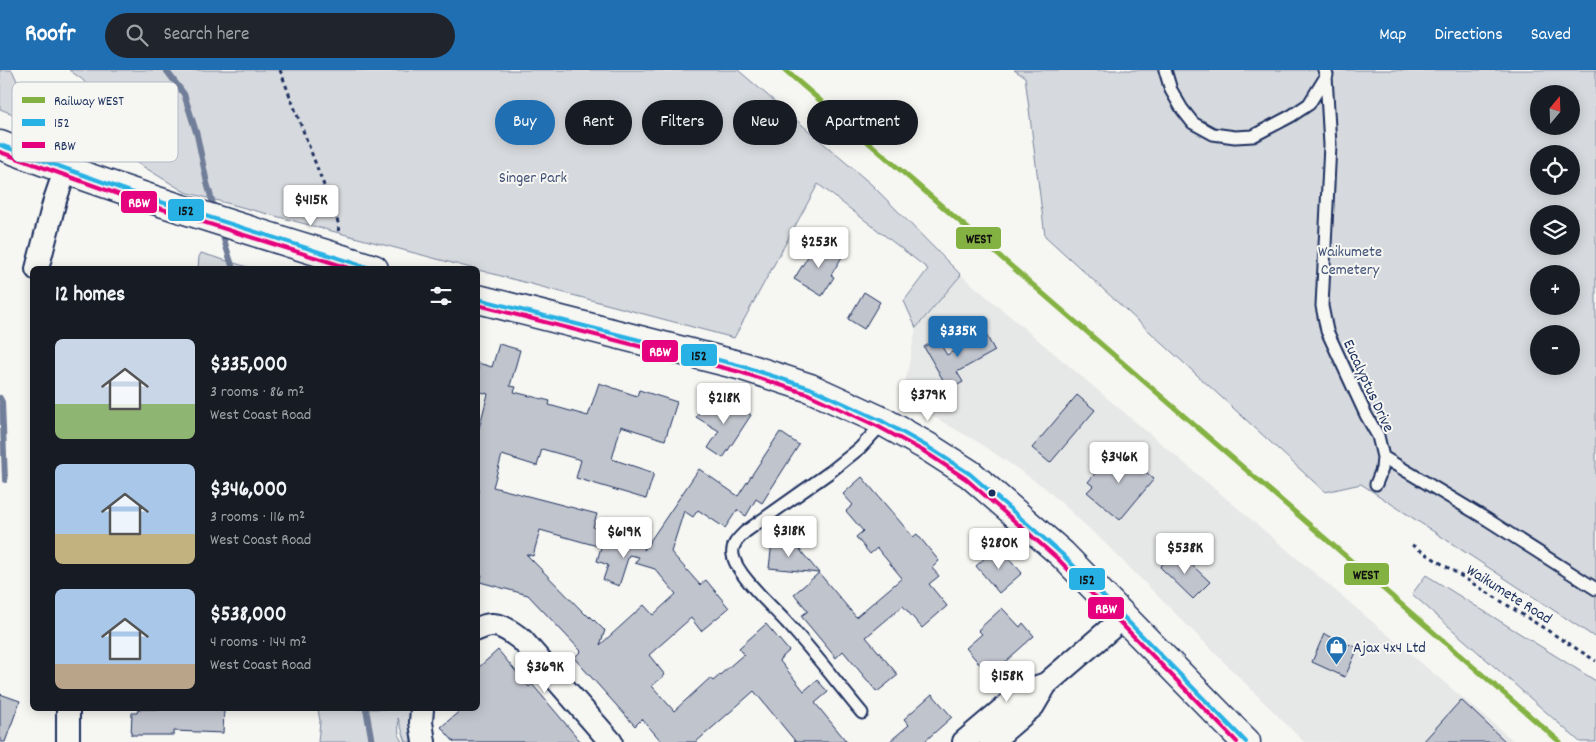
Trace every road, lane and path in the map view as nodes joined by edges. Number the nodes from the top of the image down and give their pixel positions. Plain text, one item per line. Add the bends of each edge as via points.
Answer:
1 (280, 70) edge
2 (1165, 70) edge
3 (1327, 72) edge
4 (0, 145) edge
5 (12, 150) edge
6 (44, 162) edge
7 (65, 170) junction
8 (334, 256) junction
9 (38, 266) edge
10 (365, 266) edge
11 (480, 300) edge
12 (884, 422) junction
13 (1383, 457) junction
14 (1376, 484) dead end
15 (1412, 545) dead end
16 (1596, 589) edge
17 (1124, 617) junction
18 (483, 622) edge
19 (1596, 661) edge
20 (1046, 684) junction
21 (68, 711) edge
22 (422, 711) edge
23 (862, 713) dead end
24 (68, 742) edge
25 (424, 742) edge
26 (611, 742) edge
27 (964, 742) edge
28 (991, 742) edge
29 (1246, 742) edge

1 - 8 path via 339,225
2 - 3 lane via 1170,90 1193,123 1213,134 1234,137 1253,136 1309,104
3 - 13 lane, Eucalyptus Drive via 1330,145 1322,306 1328,331 1378,436
4 - 5 main road
6 - 7 main road
7 - 8 main road
7 - 9 street
8 - 10 main road
11 - 12 main road via 742,366 810,388
12 - 17 main road via 970,474 1062,554
12 - 23 lane via 860,448 830,472 745,532 733,548 737,567
13 - 14 lane
13 - 16 lane, Eucalyptus Drive
15 - 19 path, Waikumete Road
17 - 20 street
17 - 29 main road
18 - 26 street via 506,628 522,640
20 - 27 street via 1023,692
20 - 28 street via 1033,706
21 - 24 street
22 - 25 street

